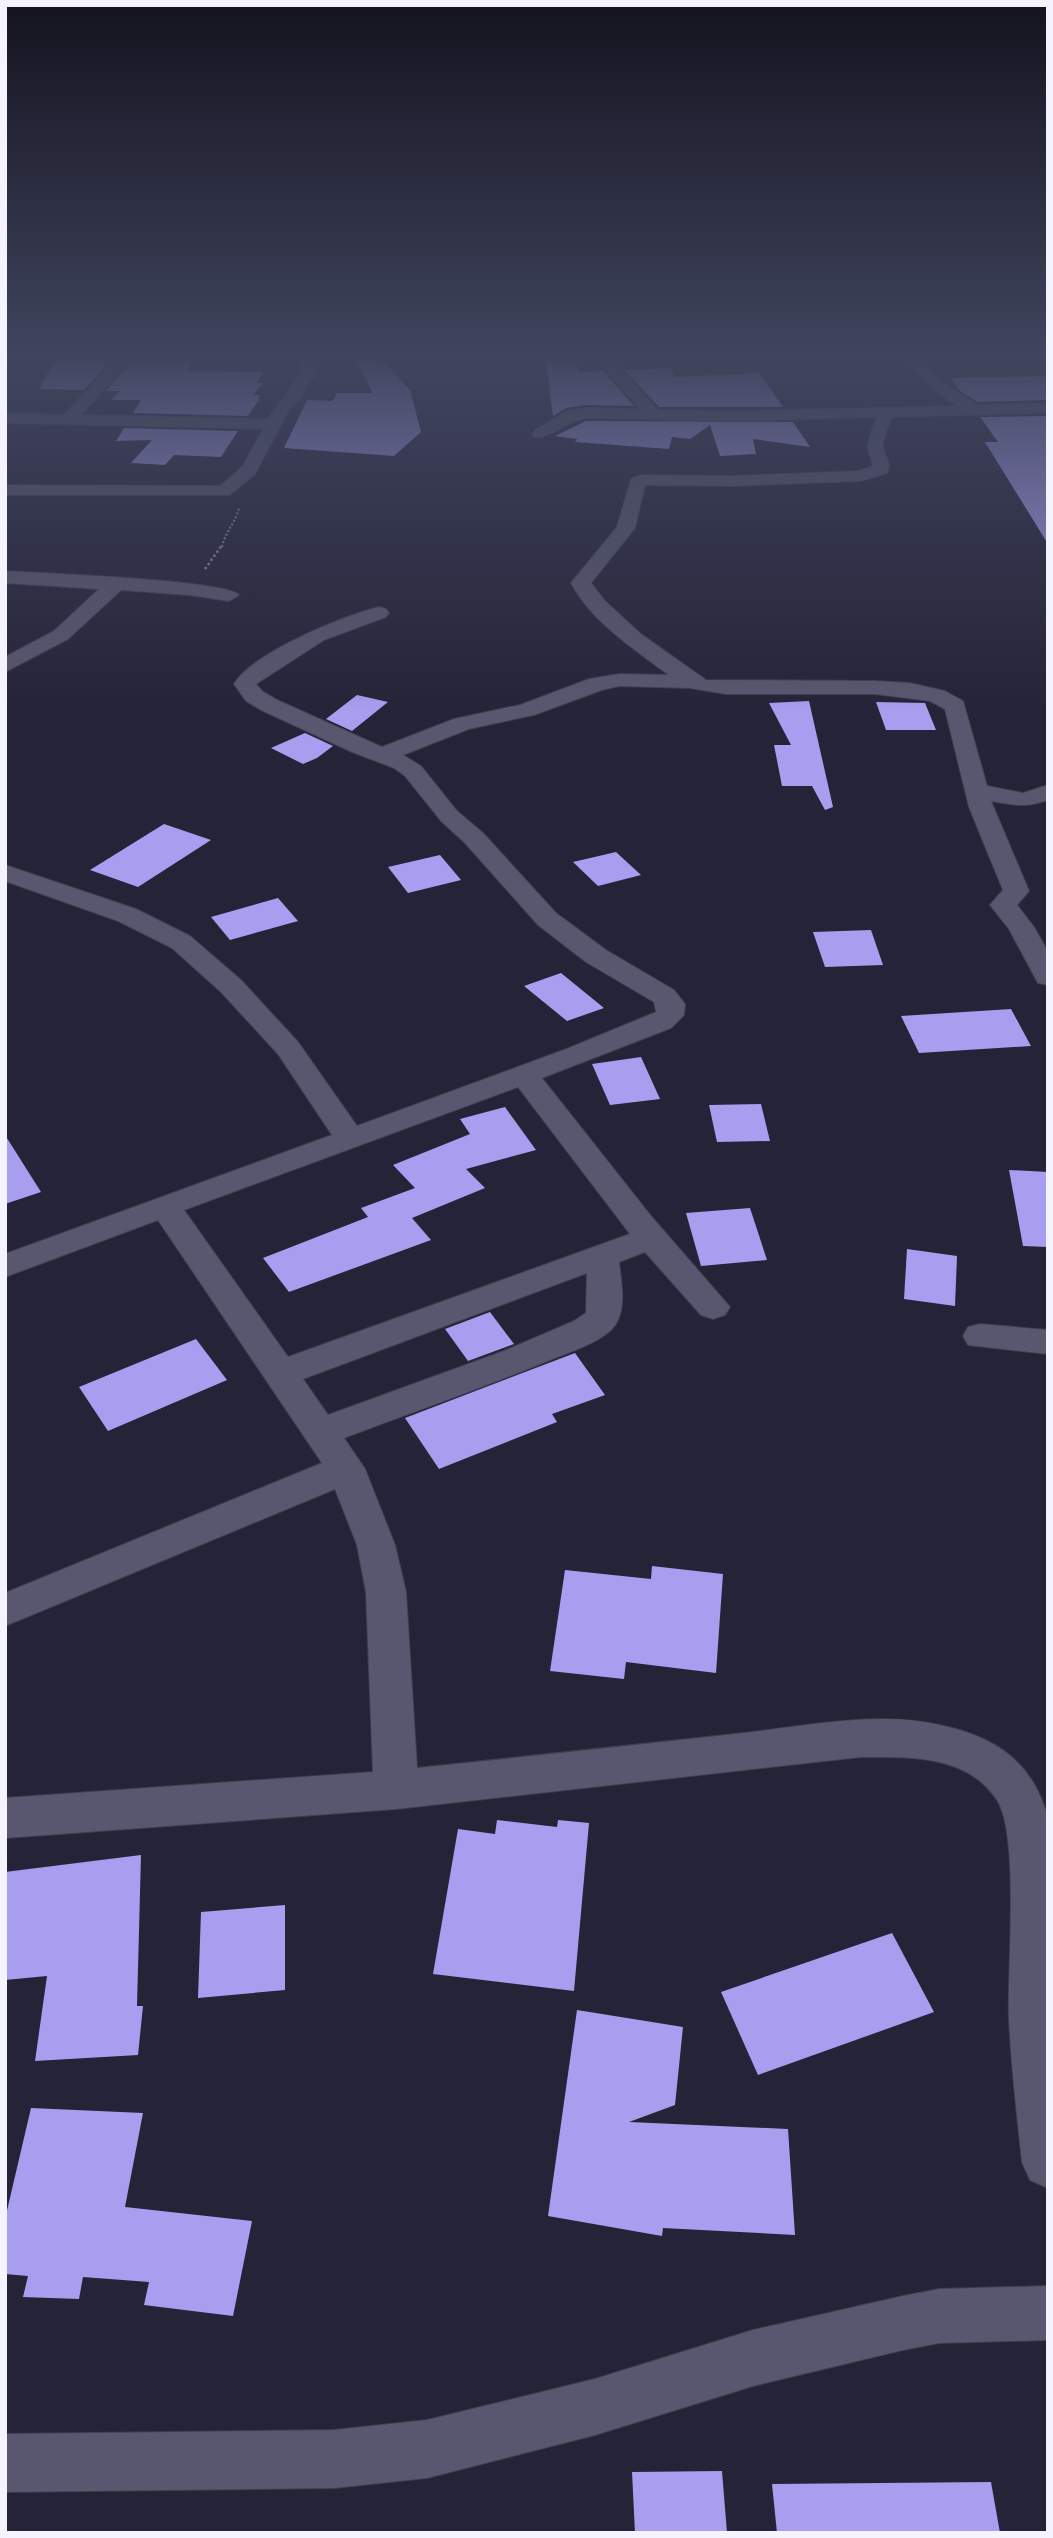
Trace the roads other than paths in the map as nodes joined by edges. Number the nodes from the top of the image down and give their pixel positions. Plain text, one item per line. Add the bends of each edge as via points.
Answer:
1 (241, 476) edge
2 (863, 476) edge
3 (5, 490) edge
4 (5, 577) edge
5 (114, 585) junction
6 (229, 595) dead end
7 (379, 613) dead end
8 (5, 666) edge
9 (691, 682) junction
10 (383, 755) junction
11 (976, 791) junction
12 (1048, 792) edge
13 (5, 872) edge
14 (1048, 977) edge
15 (525, 1076) junction
16 (350, 1138) junction
17 (164, 1205) junction
18 (651, 1238) junction
19 (602, 1256) junction
20 (5, 1266) edge
21 (713, 1307) dead end
22 (981, 1336) dead end
23 (1048, 1342) edge
24 (281, 1373) junction
25 (322, 1432) junction
26 (346, 1469) junction
27 (5, 1610) edge
28 (396, 1790) junction
29 (5, 1818) edge
30 (1048, 2162) edge
31 (1048, 2313) edge
32 (5, 2463) edge

1 - 3 street via 224,491
2 - 9 street via 650,479 636,483 626,528 581,583 582,589
4 - 5 street
5 - 6 street
5 - 8 street via 61,635
7 - 10 street via 317,636 249,677 245,684 269,705
9 - 10 street via 606,681 526,710 462,724
9 - 11 street via 713,688 908,690 950,700
10 - 15 street via 413,771 449,816 547,919 671,1004 670,1015 661,1022
11 - 12 street via 1024,800
11 - 14 street via 1016,891 1003,905 1021,927
13 - 16 street via 127,915 181,943 231,986 288,1048
15 - 16 street
15 - 18 street
16 - 17 street
17 - 20 street
17 - 24 street
18 - 19 street
18 - 21 street
19 - 24 street
19 - 25 street via 604,1310 596,1325
22 - 23 street
24 - 25 street
25 - 26 street
26 - 27 street
26 - 28 street via 376,1545 386,1592
28 - 29 street
28 - 30 street via 861,1739 928,1739 986,1760 1014,1787 1029,1827 1033,2013
31 - 32 street via 939,2316 903,2323 753,2358 596,2407 427,2449 334,2459

